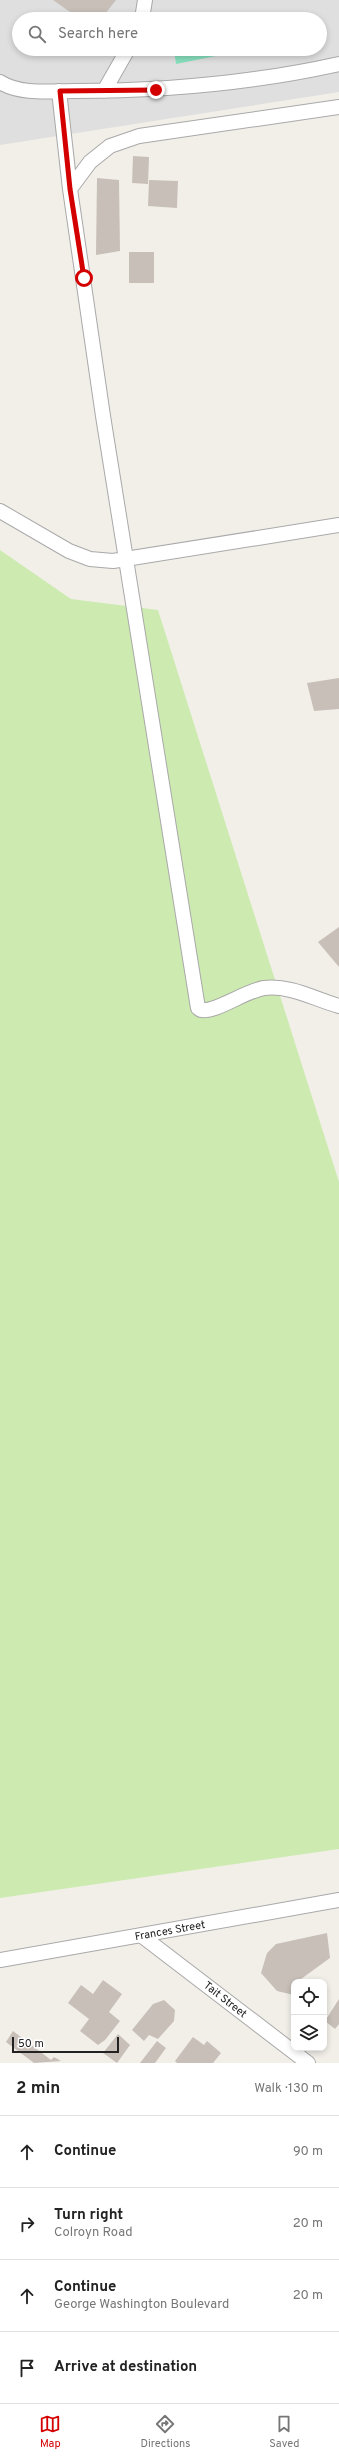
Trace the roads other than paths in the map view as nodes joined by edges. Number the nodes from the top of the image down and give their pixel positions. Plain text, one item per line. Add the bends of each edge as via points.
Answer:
1 (144, 0) edge
2 (143, 12) edge
3 (124, 56) edge
4 (339, 64) edge
5 (0, 82) edge
6 (60, 91) junction
7 (104, 91) junction
8 (339, 107) edge
9 (70, 189) junction
10 (0, 511) edge
11 (339, 525) edge
12 (125, 560) junction
13 (339, 1006) edge
14 (339, 1900) edge
15 (142, 1936) junction
16 (0, 1960) edge
17 (308, 2063) edge

1 - 2 street
3 - 7 street
4 - 7 street via 294,74 156,90
5 - 6 street via 28,90
6 - 7 street
6 - 9 street
8 - 9 street via 139,136 110,146 90,162
9 - 12 street
10 - 12 street via 69,551 90,559
11 - 12 street
12 - 13 street via 198,1008 212,1010 237,997 266,988 304,993
14 - 15 street, Frances Street
15 - 16 street, Frances Street
15 - 17 street, Tait Street

